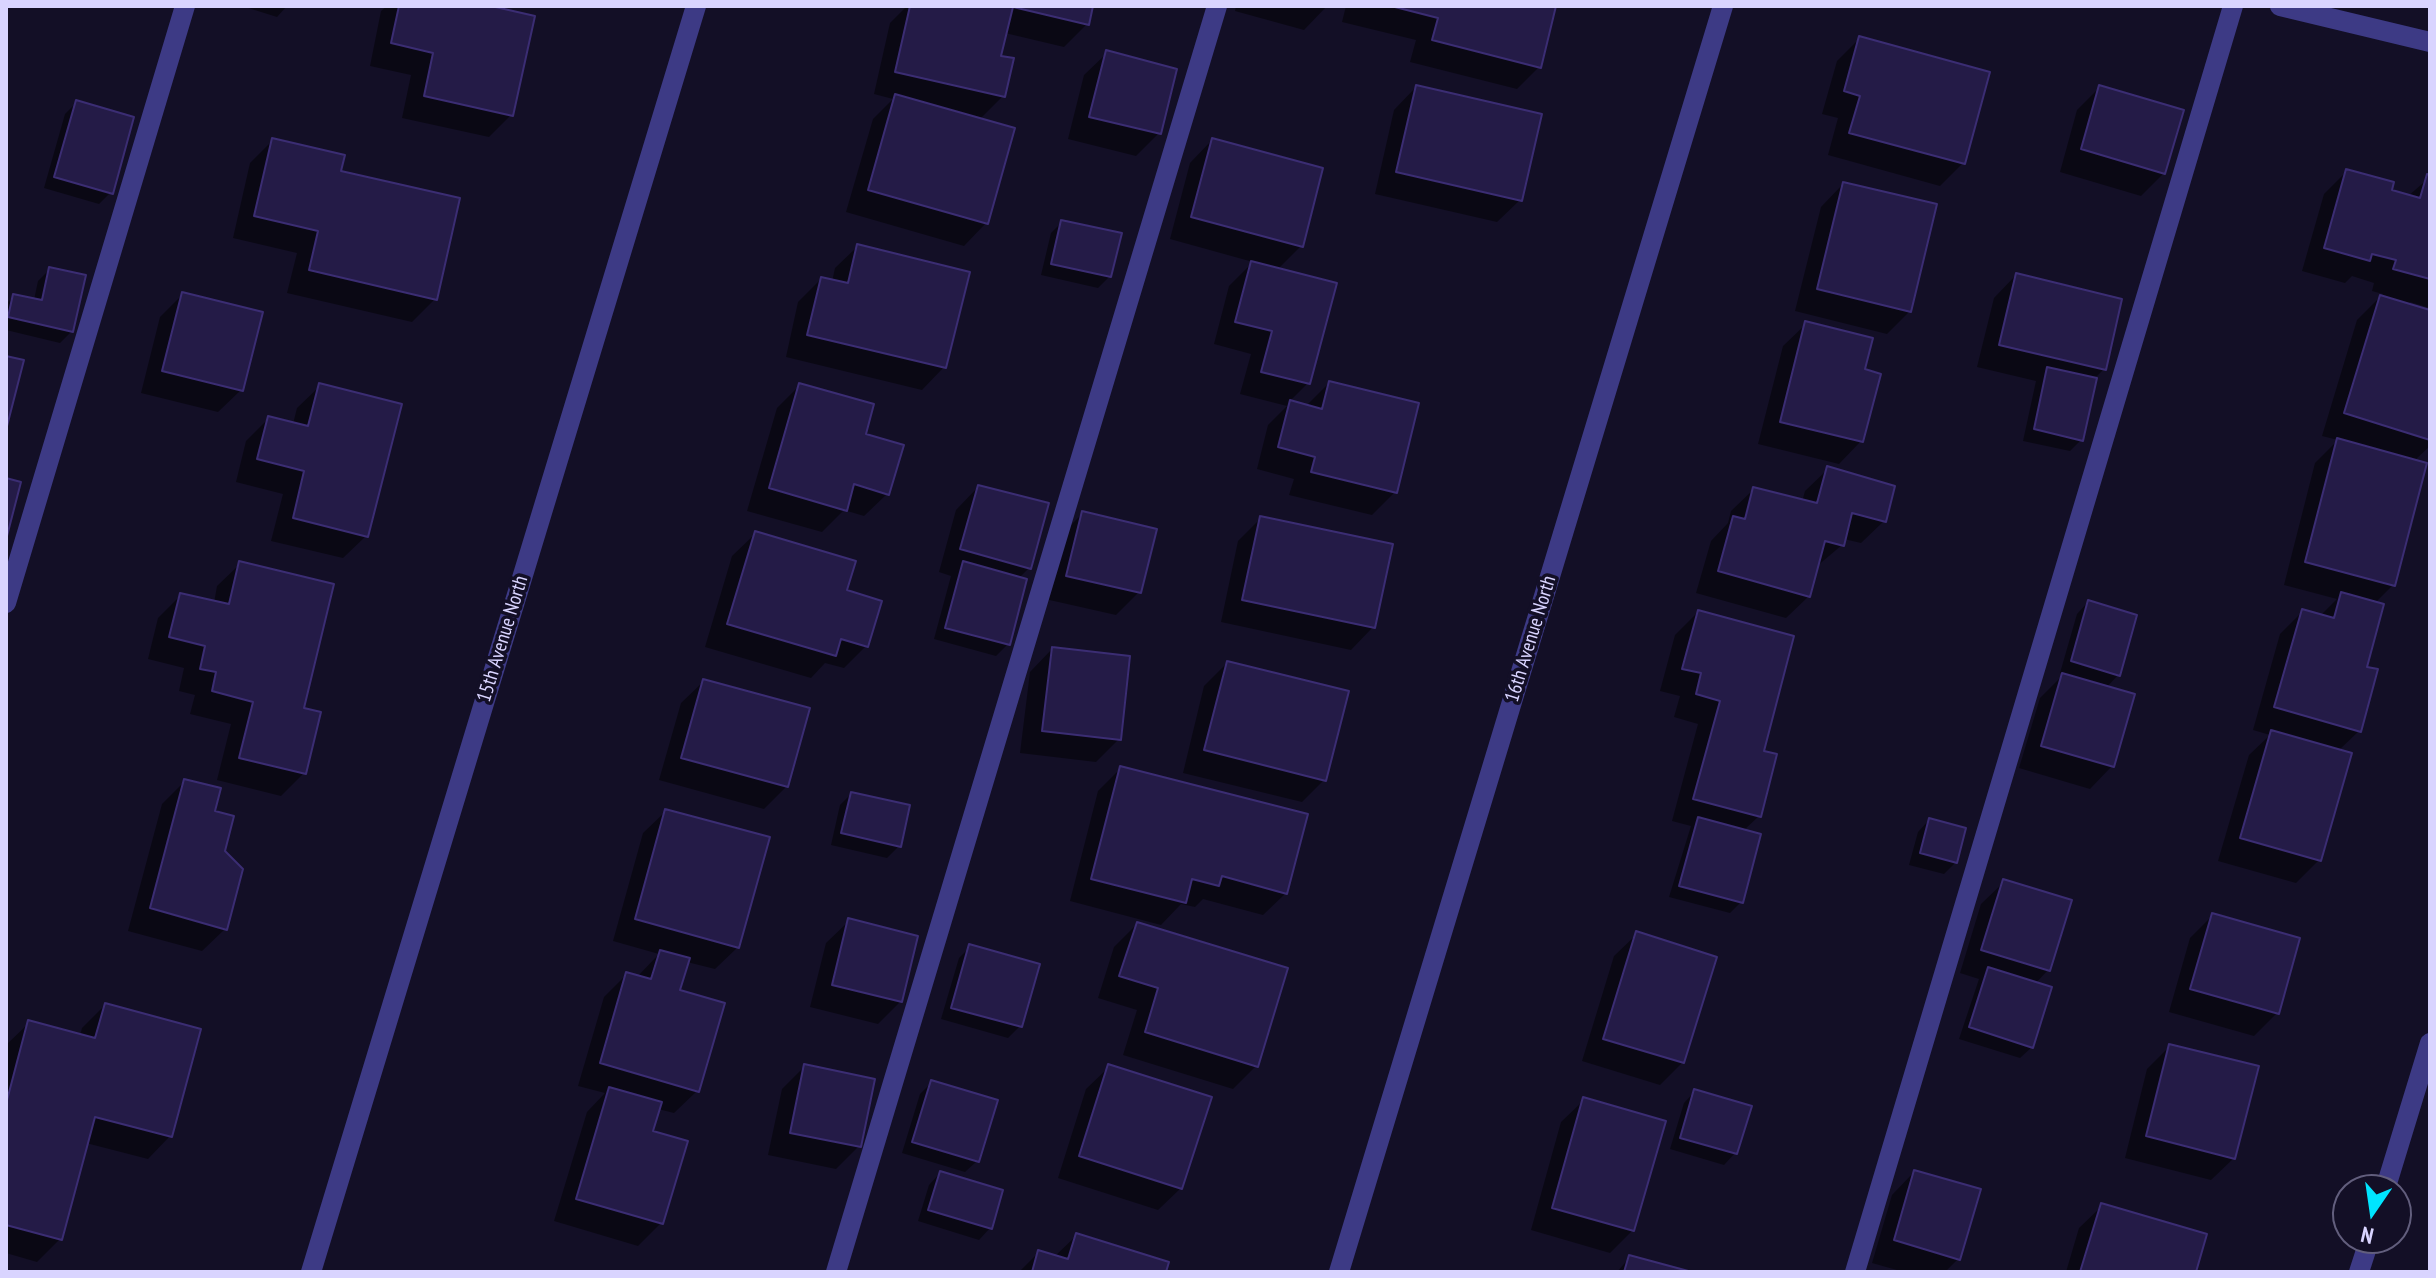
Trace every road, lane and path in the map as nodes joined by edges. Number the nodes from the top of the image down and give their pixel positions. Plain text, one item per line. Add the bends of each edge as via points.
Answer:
1 (185, 6) edge
2 (696, 6) edge
3 (1217, 6) edge
4 (1723, 6) edge
5 (2233, 6) edge
6 (2280, 6) edge
7 (2430, 42) edge
8 (6, 603) edge
9 (2430, 1043) edge
10 (2390, 1174) edge
11 (311, 1272) edge
12 (836, 1272) edge
13 (1339, 1272) edge
14 (1855, 1272) edge

1 - 8 street
2 - 11 street, 15th Avenue North
3 - 12 street
4 - 13 street, 16th Avenue North
5 - 14 street
6 - 7 street
9 - 10 street

